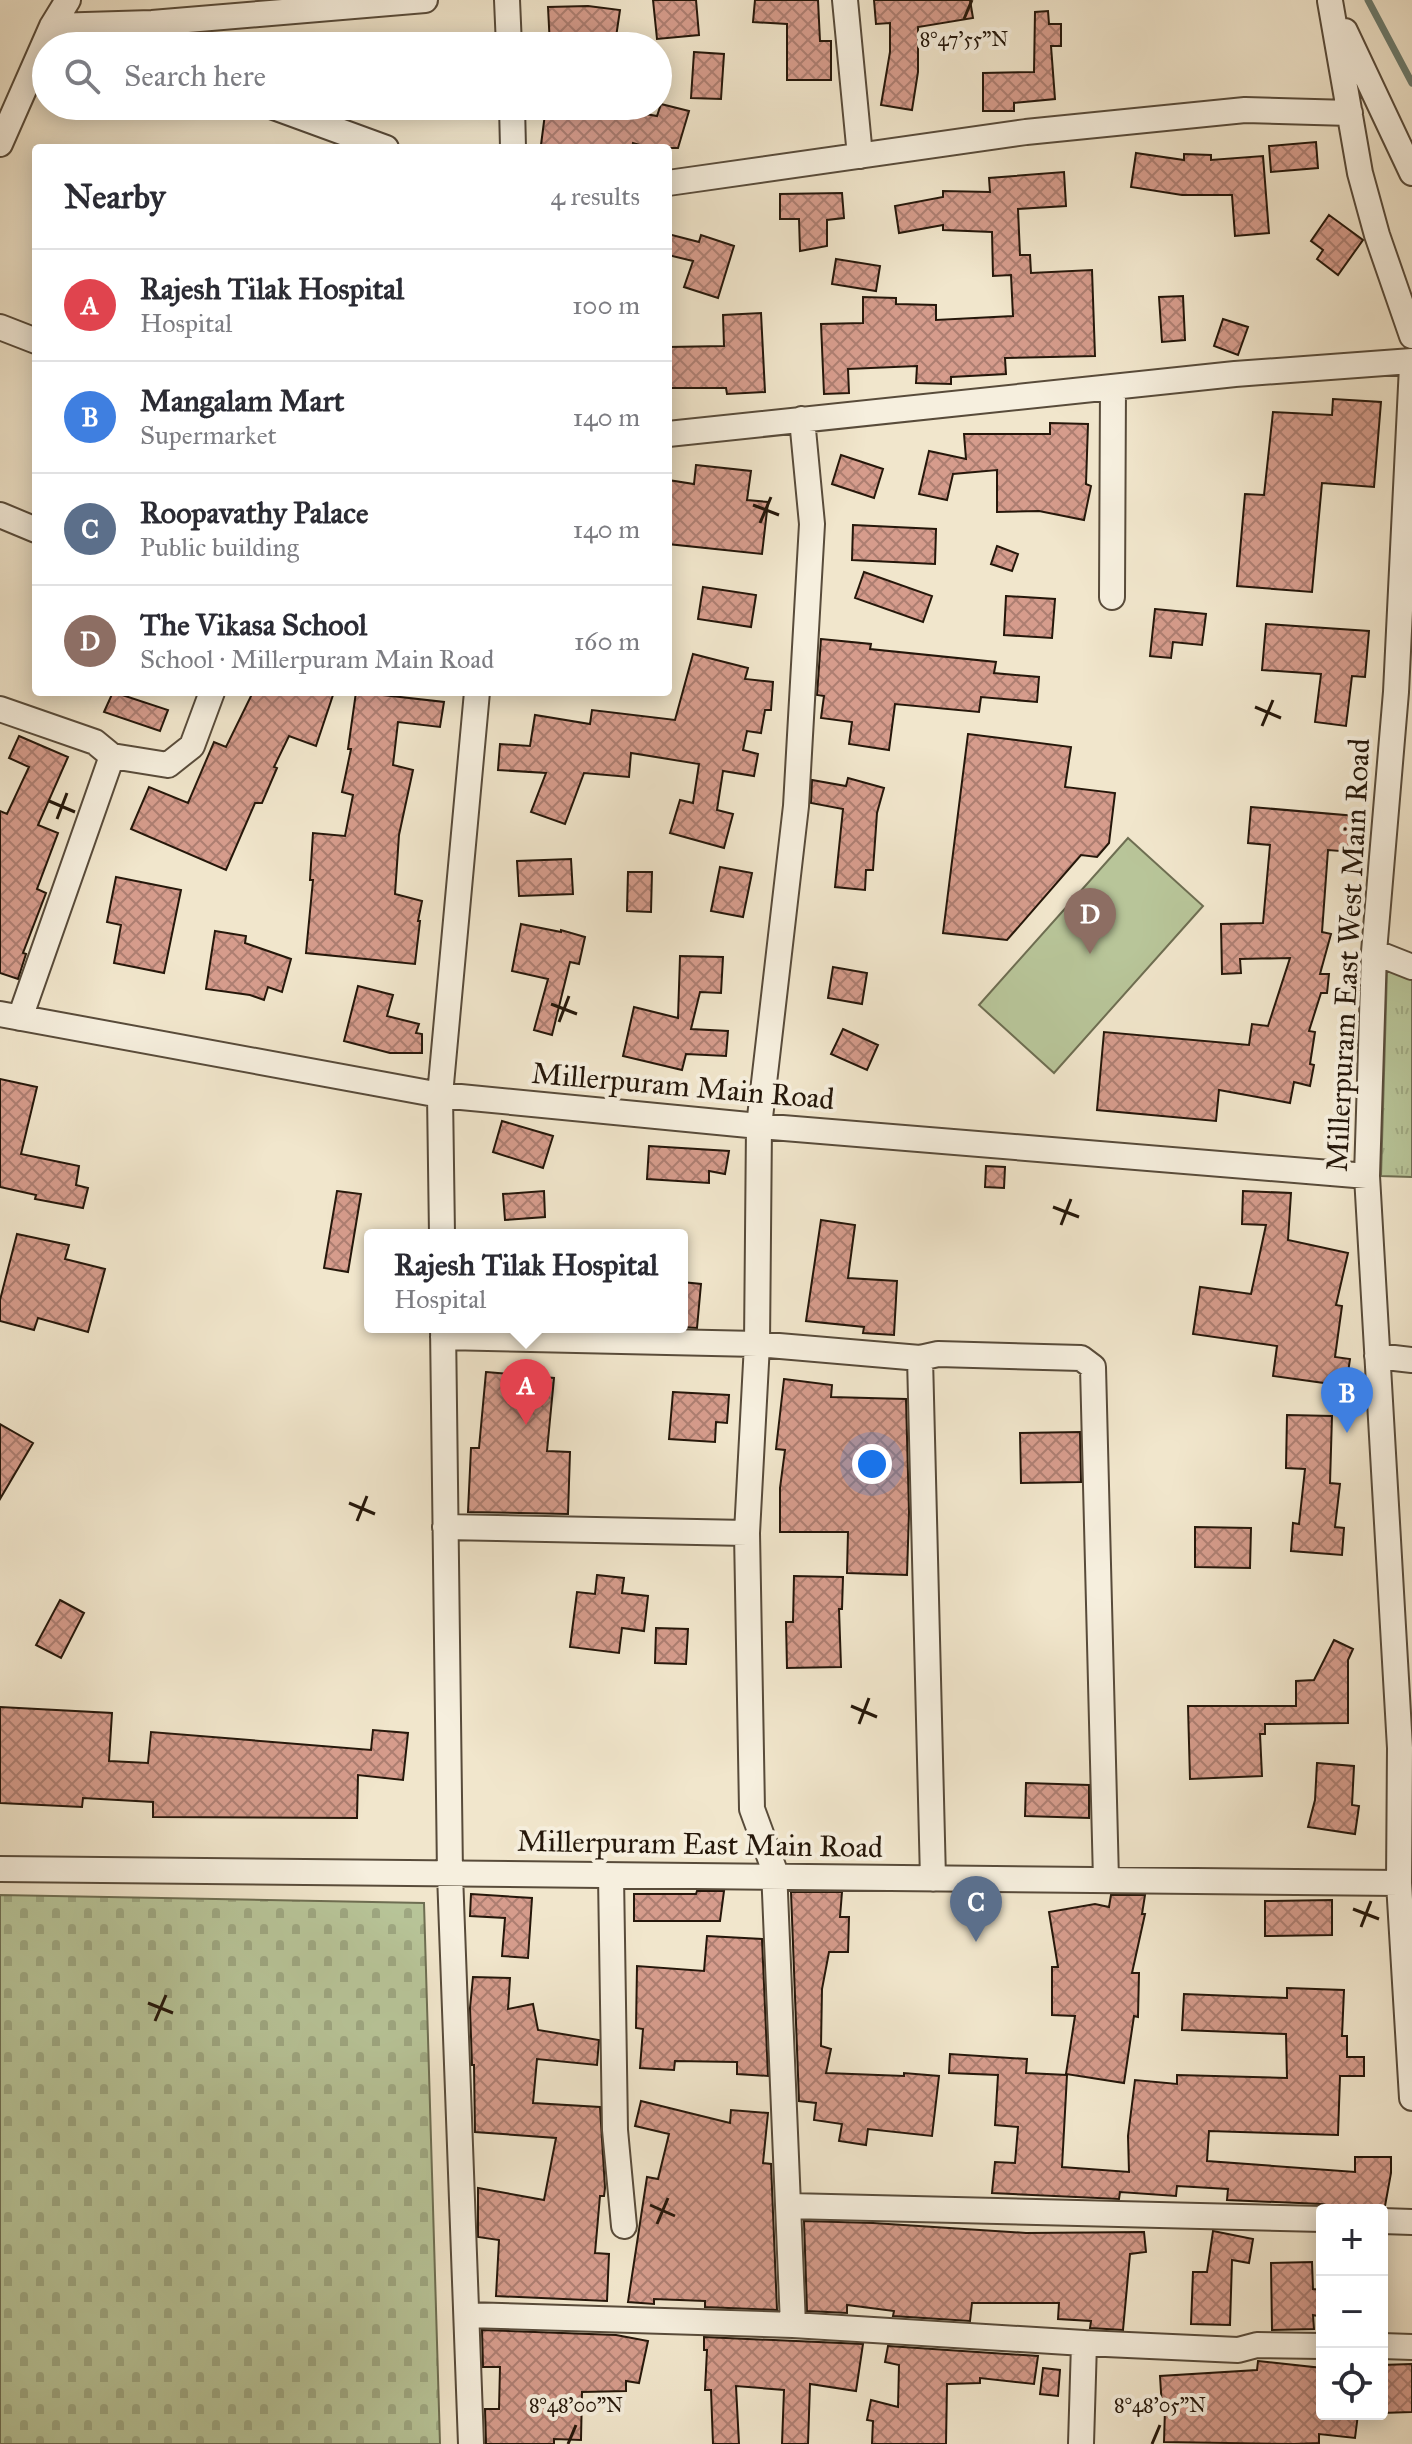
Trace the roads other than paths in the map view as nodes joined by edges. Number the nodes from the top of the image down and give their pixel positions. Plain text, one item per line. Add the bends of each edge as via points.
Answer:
1 (68, 0) edge
2 (425, 0) edge
3 (507, 0) edge
4 (845, 0) edge
5 (1330, 0) edge
6 (52, 26) junction
7 (49, 32) edge
8 (68, 32) edge
9 (508, 32) edge
10 (32, 71) edge
11 (1350, 113) junction
12 (309, 120) edge
13 (512, 120) edge
14 (0, 144) edge
15 (375, 144) edge
16 (513, 144) edge
17 (860, 156) junction
18 (1412, 173) edge
19 (672, 182) edge
20 (0, 327) edge
21 (1412, 336) edge
22 (32, 339) edge
23 (1412, 364) edge
24 (1113, 387) junction
25 (802, 419) junction
26 (672, 434) edge
27 (0, 515) edge
28 (32, 528) edge
29 (1112, 597) dead end
30 (1404, 693) edge
31 (211, 696) edge
32 (477, 696) edge
33 (0, 709) edge
34 (112, 756) junction
35 (1374, 952) junction
36 (1412, 967) edge
37 (10, 1016) edge
38 (440, 1095) junction
39 (759, 1126) junction
40 (1367, 1176) junction
41 (442, 1229) edge
42 (443, 1333) edge
43 (469, 1333) edge
44 (757, 1344) junction
45 (1377, 1356) junction
46 (920, 1358) junction
47 (1412, 1360) edge
48 (445, 1527) junction
49 (747, 1533) junction
50 (1406, 1748) edge
51 (0, 1869) edge
52 (450, 1874) junction
53 (611, 1876) junction
54 (775, 1877) junction
55 (933, 1879) junction
56 (1106, 1880) junction
57 (1399, 1883) junction
58 (1408, 1958) edge
59 (1412, 2098) edge
60 (789, 2206) junction
61 (1316, 2219) edge
62 (1388, 2221) edge
63 (1412, 2222) edge
64 (624, 2226) dead end
65 (467, 2315) junction
66 (793, 2325) junction
67 (1084, 2343) junction
68 (1316, 2346) edge
69 (1388, 2346) edge
70 (1412, 2347) edge
71 (471, 2444) edge
72 (1081, 2444) edge

1 - 6 street
2 - 6 street
3 - 9 street
4 - 17 street
5 - 11 street
5 - 18 street
6 - 7 street
6 - 8 street
10 - 14 street
11 - 17 street via 1245,110 1026,132
11 - 21 street via 1377,235
12 - 15 street
13 - 16 street
17 - 19 street
20 - 22 street
23 - 24 street
23 - 30 street, Millerpuram East West Main Road
24 - 25 street
24 - 29 street
25 - 26 street
25 - 39 street via 812,524 796,806
27 - 28 street
30 - 35 street, Millerpuram East West Main Road
31 - 34 street via 192,746 168,765
32 - 38 street
33 - 34 street via 95,742
34 - 37 street
35 - 36 street
35 - 40 street, Millerpuram East West Main Road
37 - 38 street, Millerpuram Main Road
38 - 39 street, Millerpuram Main Road
38 - 41 street
39 - 40 street, Millerpuram Main Road
39 - 44 street
40 - 45 street, Millerpuram East West Main Road
42 - 48 street
43 - 44 street
44 - 46 street
44 - 49 street
45 - 47 street
45 - 50 street, Millerpuram East West Main Road
46 - 55 street
46 - 56 street via 1081,1358 1093,1367
48 - 49 street
48 - 52 street
49 - 54 street via 752,1809
50 - 57 street, Millerpuram East West Main Road
51 - 52 street, Millerpuram East Main Road
52 - 53 street, Millerpuram East Main Road
52 - 65 street
53 - 54 street, Millerpuram East Main Road
53 - 64 street via 615,2130
54 - 55 street, Millerpuram East Main Road
54 - 60 street
55 - 56 street, Millerpuram East Main Road
56 - 57 street, Millerpuram East Main Road
57 - 58 street, Millerpuram East West Main Road
58 - 59 street, Millerpuram East West Main Road
60 - 61 street
60 - 66 street
62 - 63 street
65 - 66 street
65 - 71 street
66 - 67 street
67 - 68 street via 1238,2350
67 - 72 street
69 - 70 street

